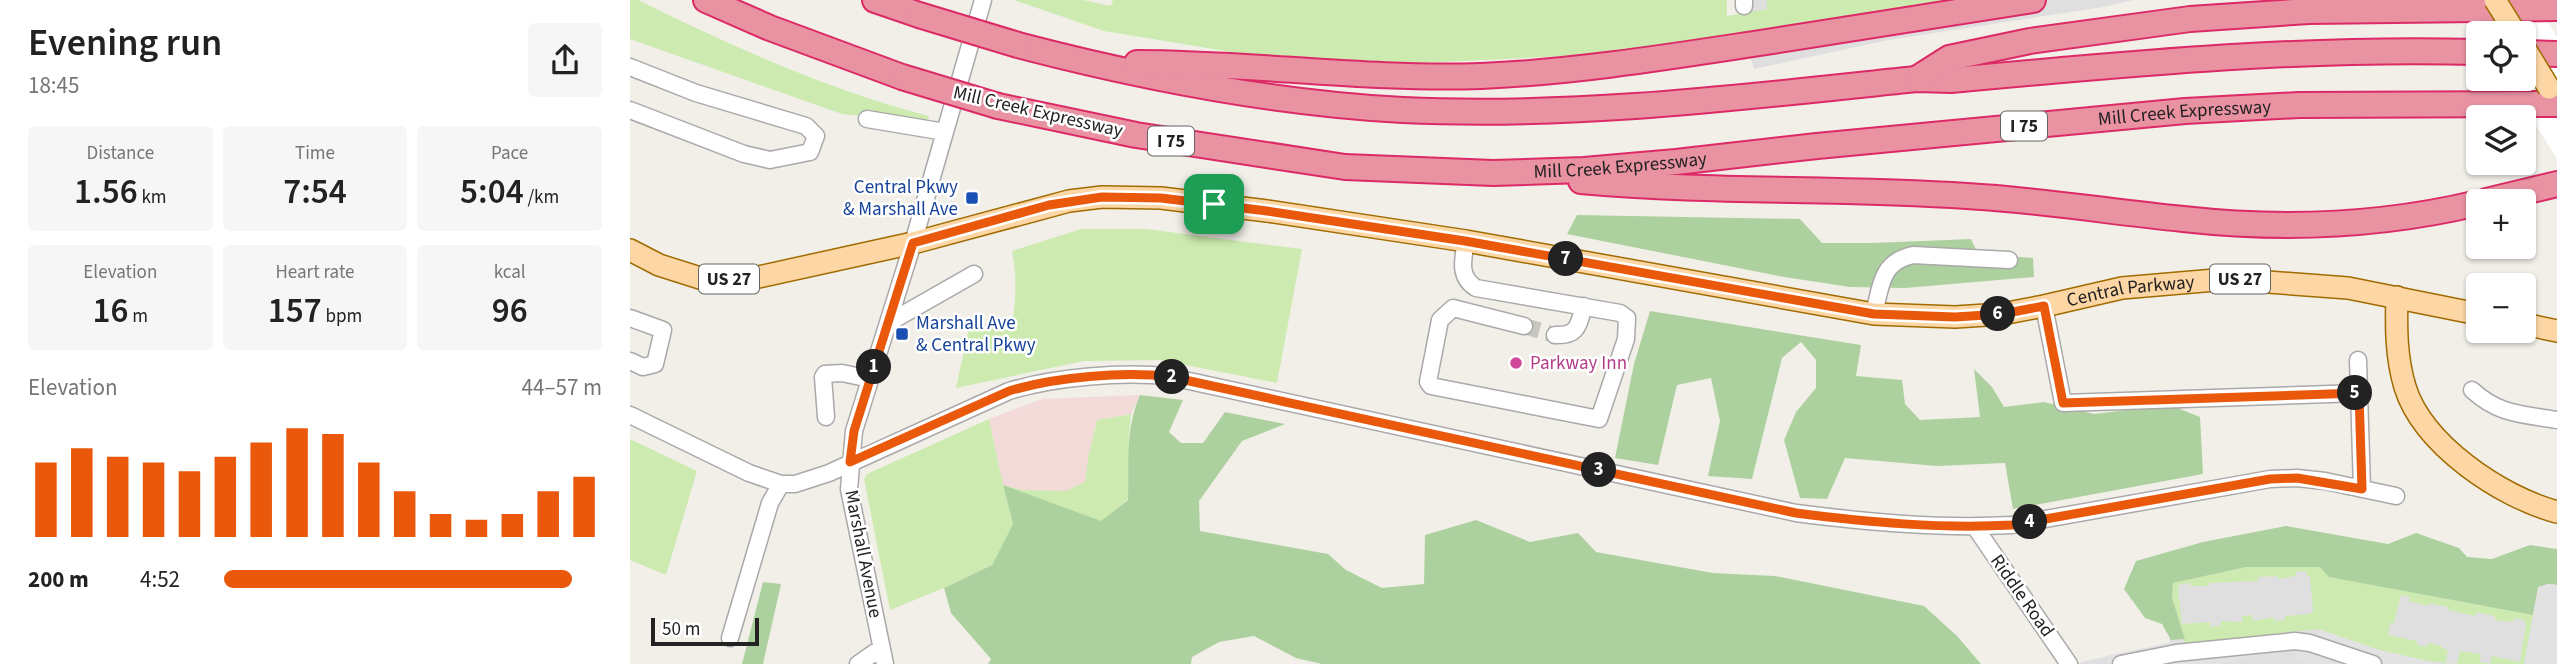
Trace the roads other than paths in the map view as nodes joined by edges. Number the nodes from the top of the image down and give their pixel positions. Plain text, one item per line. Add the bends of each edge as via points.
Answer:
1 (706, 0) edge
2 (875, 0) edge
3 (983, 0) edge
4 (2033, 0) edge
5 (2495, 0) edge
6 (2557, 8) edge
7 (2508, 21) edge
8 (2466, 52) edge
9 (2536, 53) edge
10 (2557, 54) edge
11 (1087, 63) junction
12 (630, 67) edge
13 (2536, 67) edge
14 (1916, 79) junction
15 (2557, 102) edge
16 (630, 110) edge
17 (867, 119) dead end
18 (945, 132) junction
19 (1493, 173) junction
20 (2557, 184) edge
21 (2536, 189) edge
22 (2466, 205) edge
23 (1465, 241) junction
24 (913, 243) junction
25 (630, 250) edge
26 (2009, 260) dead end
27 (974, 274) dead end
28 (2397, 296) junction
29 (1584, 306) junction
30 (2044, 306) junction
31 (2466, 311) edge
32 (1874, 314) junction
33 (630, 318) edge
34 (888, 323) junction
35 (1524, 326) tunnel mouth
36 (2536, 327) edge
37 (2557, 331) edge
38 (1555, 335) dead end
39 (2358, 360) dead end
40 (630, 361) edge
41 (870, 379) junction
42 (2472, 390) dead end
43 (2359, 393) junction
44 (630, 415) edge
45 (827, 417) dead end
46 (2557, 420) edge
47 (850, 462) junction
48 (780, 484) junction
49 (2362, 489) junction
50 (2396, 496) dead end
51 (2557, 512) edge
52 (1975, 527) junction
53 (730, 638) dead end
54 (883, 656) edge
55 (858, 664) edge
56 (2069, 664) edge
57 (2120, 664) edge
58 (2373, 664) edge

1 - 19 highway, Mill Creek Expressway / I 75, bridge via 902,77 998,106 1136,135 1345,167
2 - 11 highway, bridge
3 - 18 street, Marshall Avenue
4 - 11 highway via 1558,71 1405,76 1208,63
5 - 7 main road, bridge
6 - 14 highway via 2309,10 2190,19 1949,58
8 - 14 highway via 2278,53 1951,80
9 - 10 highway
11 - 14 highway via 1232,92 1417,110 1591,110
12 - 16 street via 806,127 816,136 810,152 771,160
13 - 15 main road, bridge
15 - 19 highway, Mill Creek Expressway / I 75 via 2185,111 1676,162
17 - 18 street
18 - 24 street, Marshall Avenue
19 - 22 highway via 1650,188 1993,197 2186,220 2301,225 2394,219
20 - 21 highway
23 - 24 main road, Central Parkway / US 27 via 1267,211 1128,197 1069,201
23 - 29 street via 1463,272 1476,288
23 - 32 main road, Central Parkway / US 27
24 - 25 main road, Central Parkway / US 27 via 754,278 724,280 679,272
24 - 34 street, Marshall Avenue
26 - 32 street via 1913,254 1899,258 1889,266
27 - 34 street
28 - 30 main road, Central Parkway / US 27 via 2325,285 2227,279 2122,288
28 - 31 main road, Central Parkway
28 - 51 main road via 2400,364 2406,390 2421,417 2441,443 2484,480
29 - 35 street via 1627,318 1626,339 1599,419 1428,382 1440,320 1453,308
29 - 38 street via 1574,332
30 - 32 main road, Central Parkway / US 27 via 1955,317
30 - 43 street via 2063,403
33 - 40 street via 663,330 655,364 643,367
34 - 41 street, Marshall Avenue
36 - 37 main road
39 - 43 street
41 - 45 street via 825,374
41 - 47 street, Marshall Avenue
42 - 46 street via 2492,407
43 - 49 street
44 - 48 street
47 - 48 street via 811,481
47 - 52 street via 1035,383 1147,374 1796,513
47 - 54 street, Marshall Avenue via 849,489
48 - 53 street via 770,503
49 - 50 street
49 - 52 street via 2297,478 2270,479 2012,525
52 - 56 street, Riddle Road
54 - 55 street
57 - 58 street via 2176,653 2295,641

